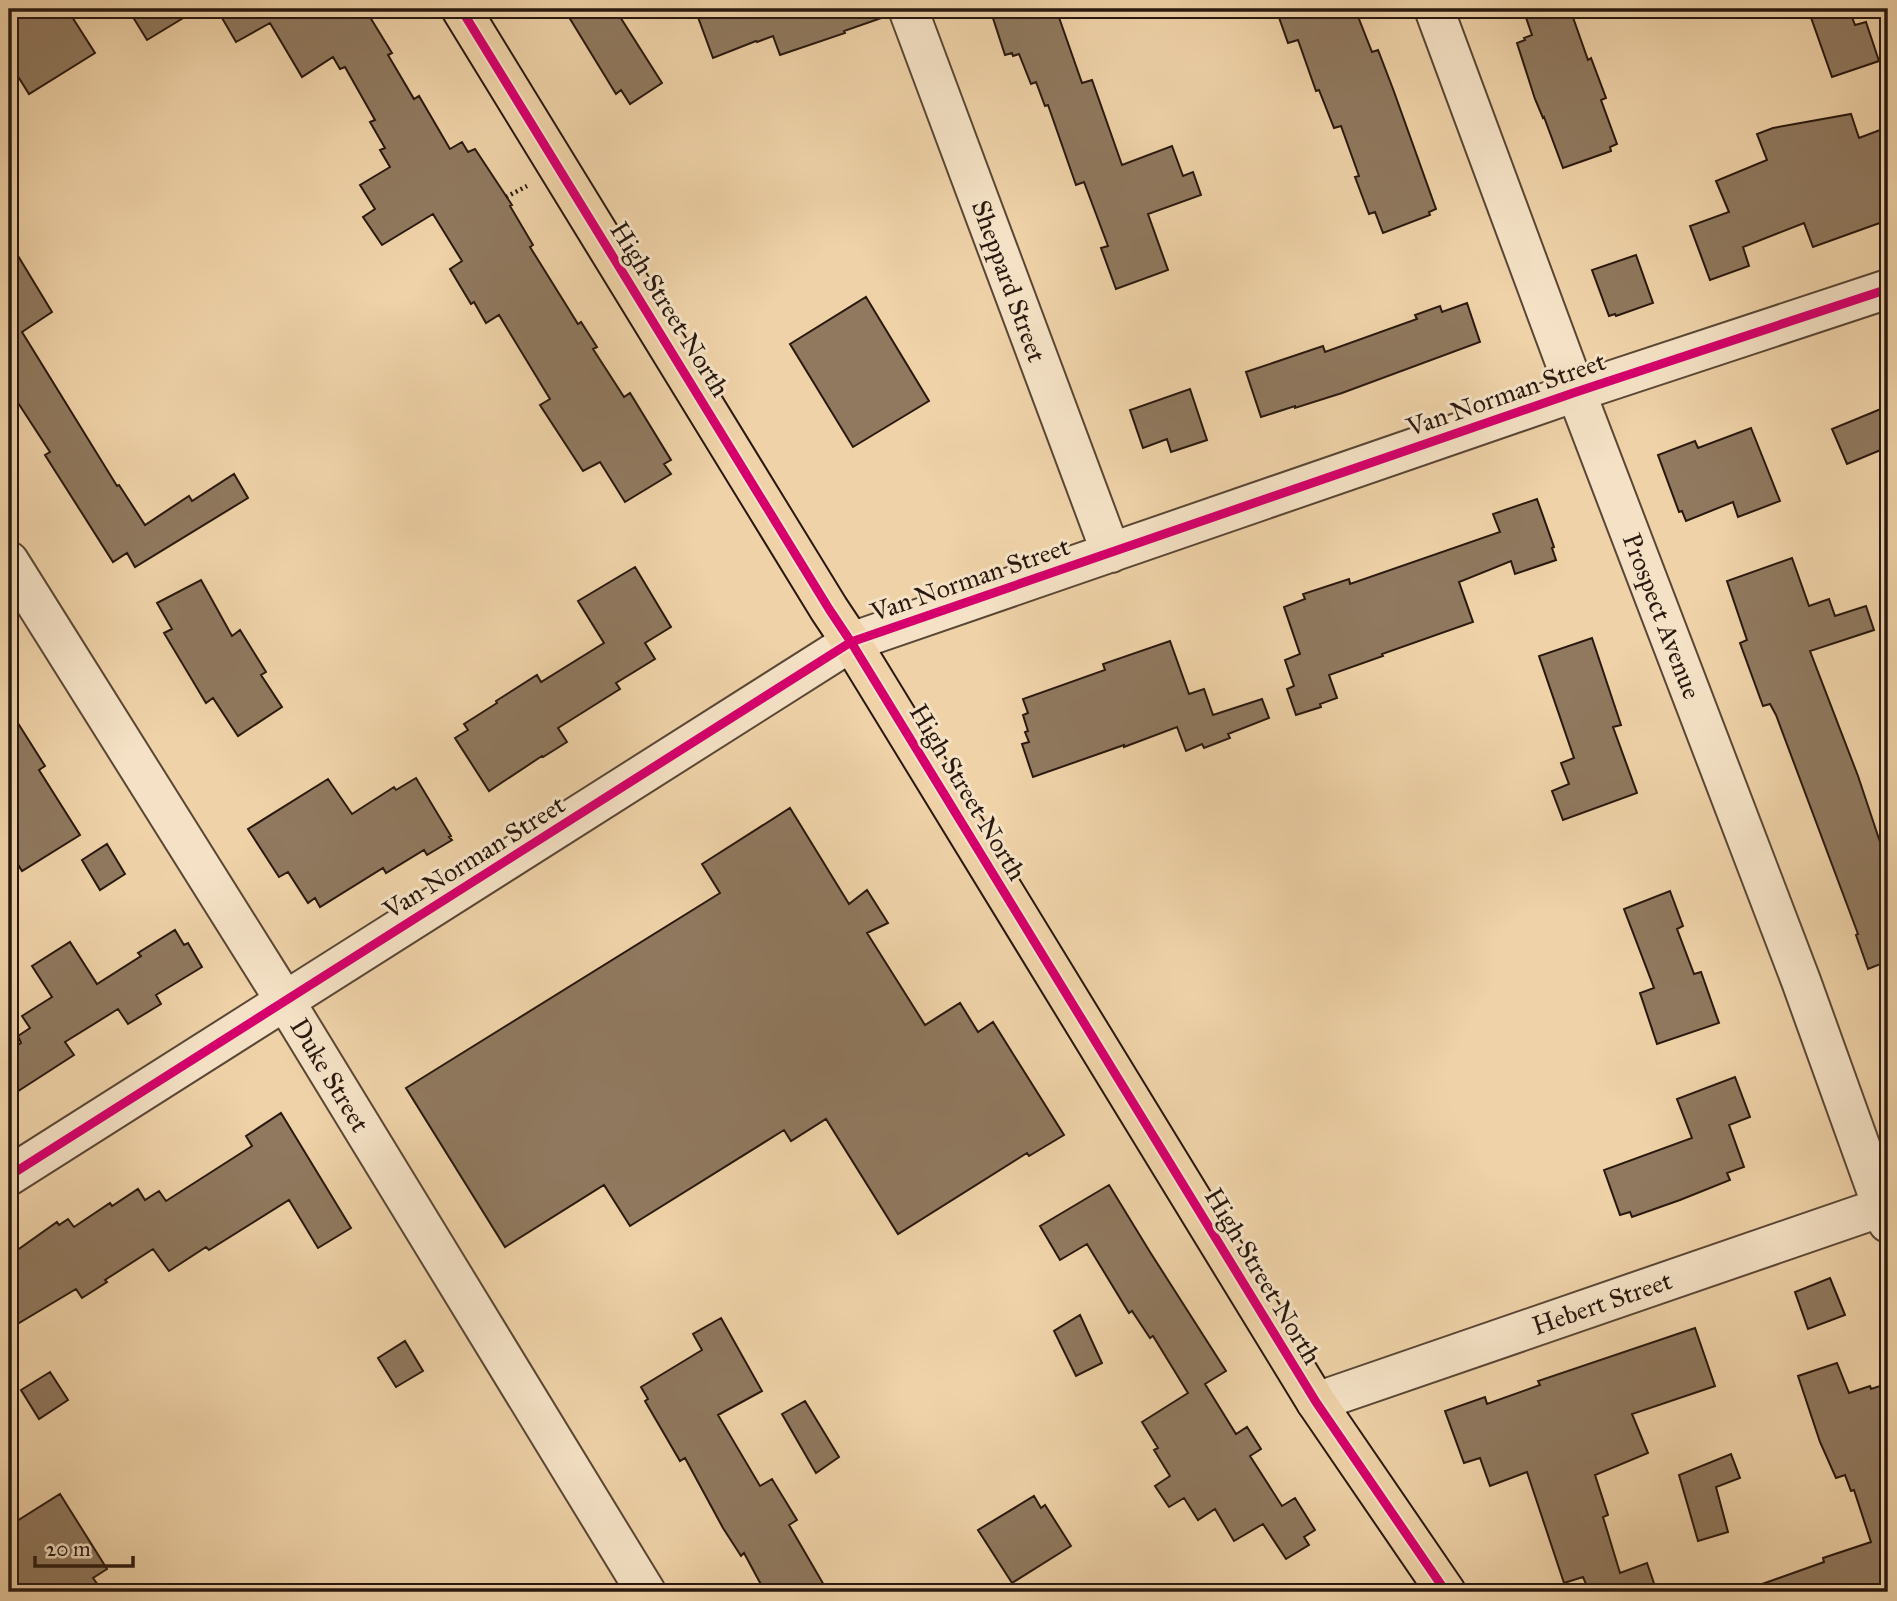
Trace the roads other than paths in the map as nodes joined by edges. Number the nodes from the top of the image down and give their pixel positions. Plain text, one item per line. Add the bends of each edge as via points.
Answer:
1 (461, 9) edge
2 (908, 9) edge
3 (1434, 9) edge
4 (1888, 289) edge
5 (1576, 392) junction
6 (1111, 553) junction
7 (9, 561) edge
8 (851, 642) junction
9 (285, 1001) junction
10 (9, 1176) edge
11 (1886, 1211) edge
12 (1316, 1402) junction
13 (646, 1592) edge
14 (1446, 1592) edge

1 - 8 main road, High Street North
2 - 6 street, Sheppard Street
3 - 5 street, Prospect Avenue
4 - 5 street, Van Norman Street
5 - 6 street, Van Norman Street
5 - 11 street, Prospect Avenue
6 - 8 street, Van Norman Street
7 - 9 street, Duke Street
8 - 9 street, Van Norman Street
8 - 12 main road, High Street North
9 - 10 street, Van Norman Street
9 - 13 street, Duke Street
11 - 12 street, Hebert Street
12 - 14 main road, High Street North

